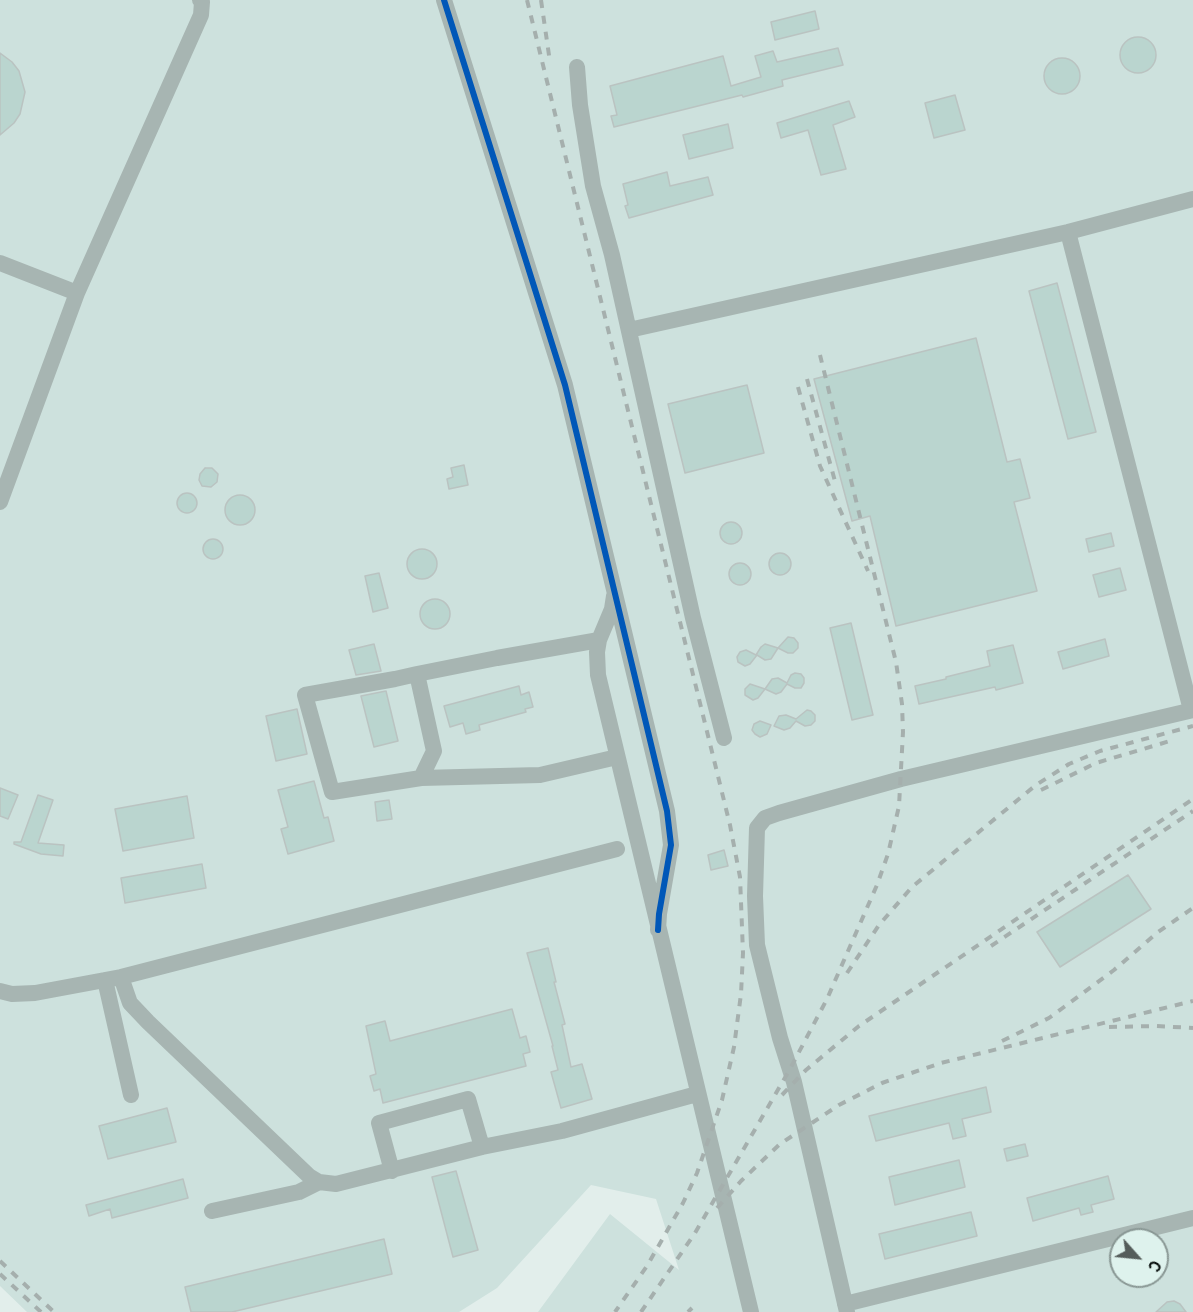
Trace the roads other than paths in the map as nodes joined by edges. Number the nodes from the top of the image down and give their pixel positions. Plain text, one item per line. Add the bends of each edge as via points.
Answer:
1 (200, 0) edge
2 (444, 0) edge
3 (577, 67) dead end
4 (1193, 199) edge
5 (1068, 232) junction
6 (0, 263) edge
7 (77, 293) junction
8 (629, 330) junction
9 (0, 501) edge
10 (614, 589) junction
11 (599, 640) junction
12 (417, 674) junction
13 (1192, 710) edge
14 (724, 738) dead end
15 (617, 756) junction
16 (421, 778) junction
17 (617, 849) dead end
18 (658, 930) junction
19 (113, 979) junction
20 (0, 991) edge
21 (697, 1094) junction
22 (131, 1095) dead end
23 (482, 1147) junction
24 (392, 1171) junction
25 (319, 1182) junction
26 (212, 1211) dead end
27 (1193, 1218) edge
28 (846, 1308) edge
29 (751, 1312) edge

1 - 7 street via 201,15
2 - 10 street via 565,384
3 - 8 street via 593,186
4 - 5 street
5 - 8 street
5 - 13 street
6 - 7 street
7 - 9 street
8 - 14 street
10 - 11 street via 612,609
10 - 18 street via 671,831
11 - 12 street
11 - 15 street via 598,675
12 - 16 street via 434,751
12 - 16 street via 305,695 332,792
13 - 28 street via 868,788 772,815 757,828 757,945
15 - 16 street via 540,775
15 - 18 street
17 - 19 street
18 - 21 street
19 - 20 street via 35,993
19 - 22 street
19 - 25 street via 148,1022
21 - 23 street via 562,1131
21 - 29 street
23 - 24 street
23 - 24 street via 468,1099 379,1123
24 - 25 street via 336,1184
25 - 26 street via 299,1192
27 - 28 street

